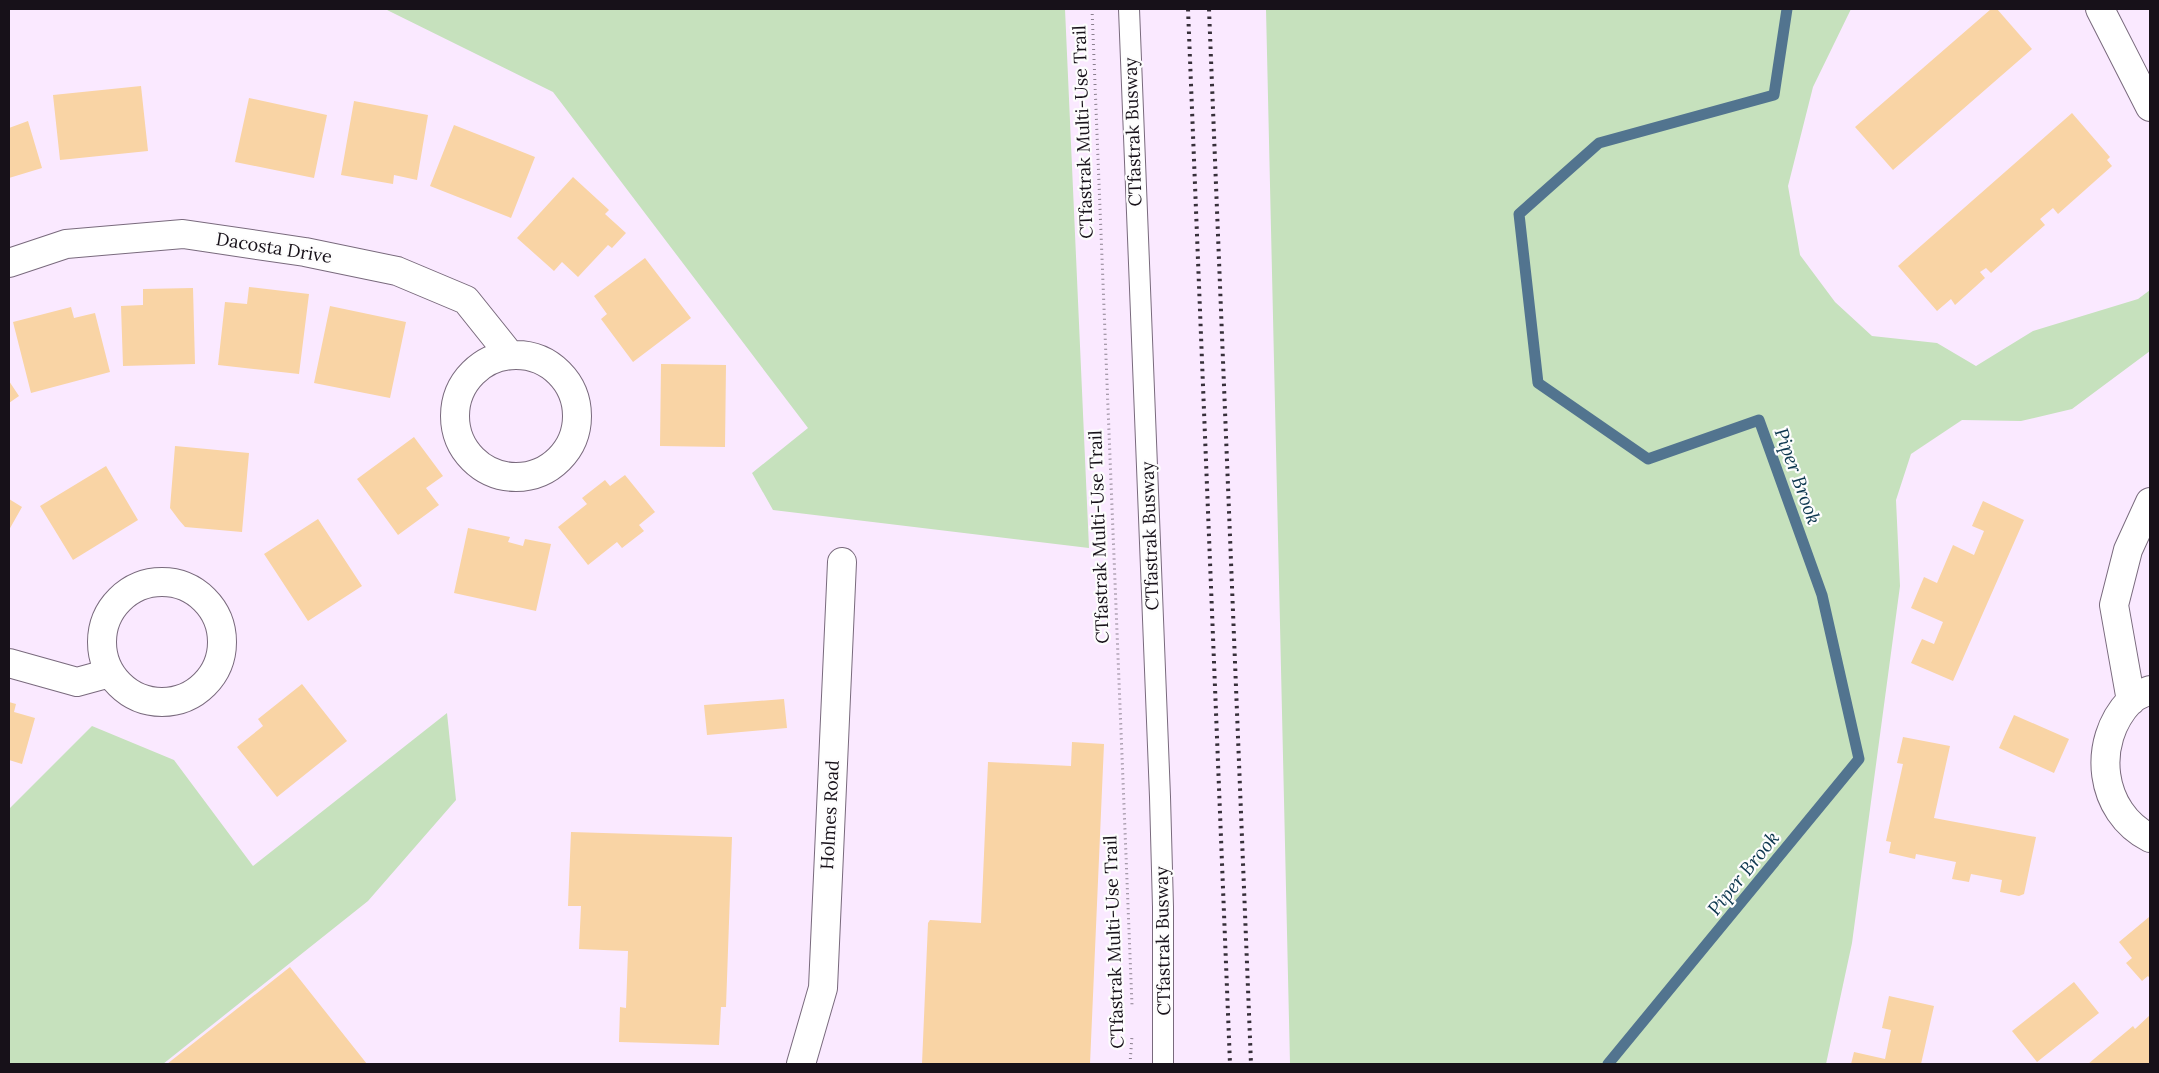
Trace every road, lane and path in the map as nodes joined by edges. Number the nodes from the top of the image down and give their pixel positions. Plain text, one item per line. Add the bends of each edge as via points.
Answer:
1 (1092, 9) edge
2 (1129, 9) edge
3 (2100, 9) edge
4 (2150, 107) edge
5 (9, 263) edge
6 (510, 355) junction
7 (2150, 502) edge
8 (842, 562) dead end
9 (9, 664) edge
10 (110, 673) junction
11 (2141, 695) edge
12 (2150, 838) edge
13 (1132, 1012) dead end
14 (1132, 1030) dead end
15 (801, 1064) edge
16 (1130, 1064) edge
17 (1163, 1064) edge

1 - 13 path, CTfastrak Multi-Use Trail
2 - 17 lane, CTfastrak Busway via 1160,797
3 - 4 street
5 - 6 street, Dacosta Drive via 66,244 183,234 305,252 397,271 466,300
6 - 6 street via 491,361 474,372 462,389 455,409 456,429 464,449 478,464 496,474 516,477 537,474 554,464 567,450 576,432 577,412 573,393 563,376 530,356
7 - 11 street via 2128,550 2114,605
8 - 15 street, Holmes Road via 822,988
9 - 10 street via 77,682
10 - 10 street via 103,654 102,634 108,615 120,599 136,587 176,582 194,590 210,603 219,620 223,640 220,660 211,677 197,691 179,699 159,702 140,698 123,688
11 - 12 street via 2110,730 2104,767 2113,802 2135,830
14 - 16 path, CTfastrak Multi-Use Trail

